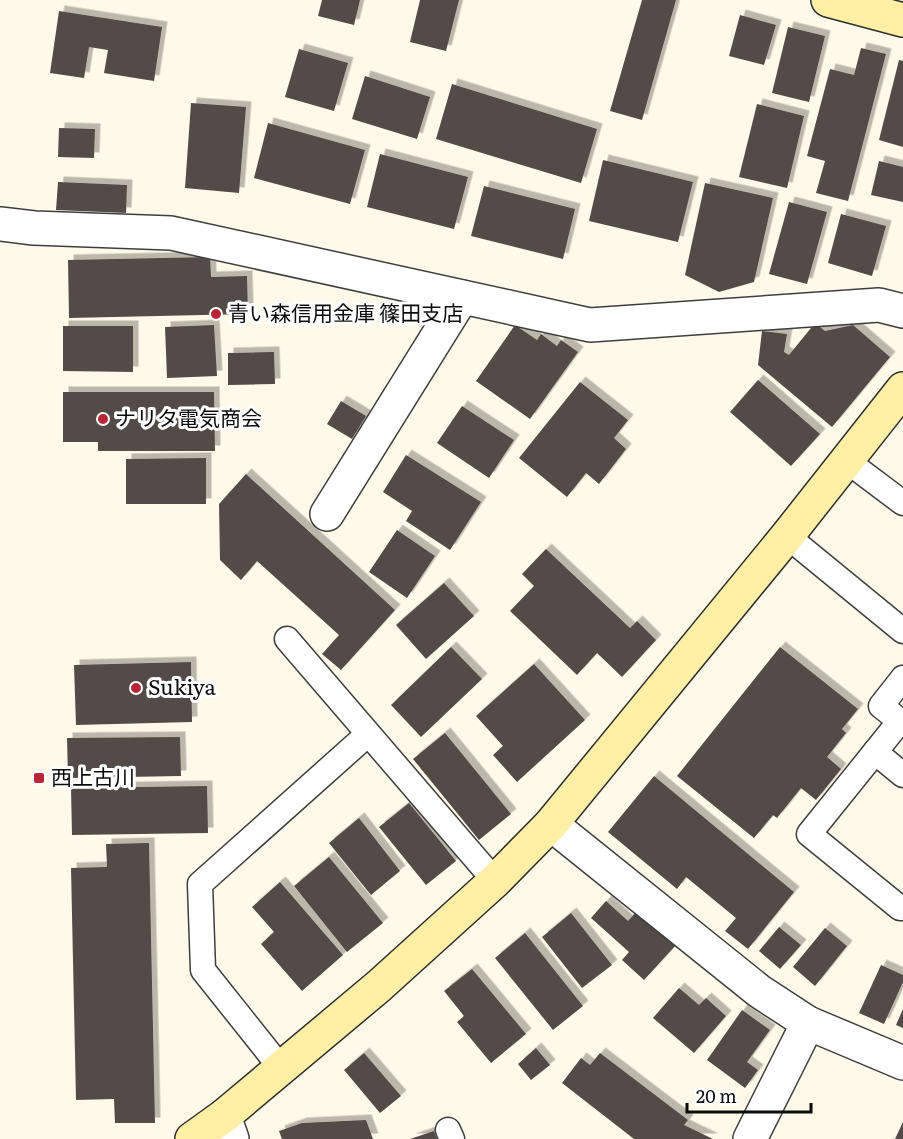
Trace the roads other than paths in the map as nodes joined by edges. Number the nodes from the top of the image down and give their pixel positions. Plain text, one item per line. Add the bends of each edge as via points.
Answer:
1 (828, 0) edge
2 (903, 20) edge
3 (0, 224) edge
4 (462, 297) junction
5 (903, 311) edge
6 (900, 399) edge
7 (847, 461) junction
8 (903, 503) edge
9 (327, 514) dead end
10 (787, 536) junction
11 (903, 631) edge
12 (286, 639) dead end
13 (903, 678) edge
14 (368, 734) junction
15 (875, 752) junction
16 (903, 775) edge
17 (551, 824) junction
18 (495, 881) junction
19 (900, 908) dead end
20 (808, 1023) junction
21 (903, 1063) edge
22 (281, 1068) junction
23 (228, 1128) edge
24 (192, 1139) edge
25 (750, 1139) edge

1 - 2 street
3 - 4 street via 171,233
4 - 5 street via 590,325 879,305
4 - 9 street
6 - 7 street
7 - 8 lane
7 - 10 street
10 - 11 lane
10 - 17 street
12 - 14 lane
13 - 15 lane via 881,706 900,721
14 - 18 lane
14 - 22 lane via 200,884 203,970
15 - 16 lane
15 - 19 lane via 809,834
17 - 18 street
17 - 20 street via 759,991
18 - 22 street via 380,986
20 - 21 street
20 - 25 street
22 - 23 street
23 - 24 street

